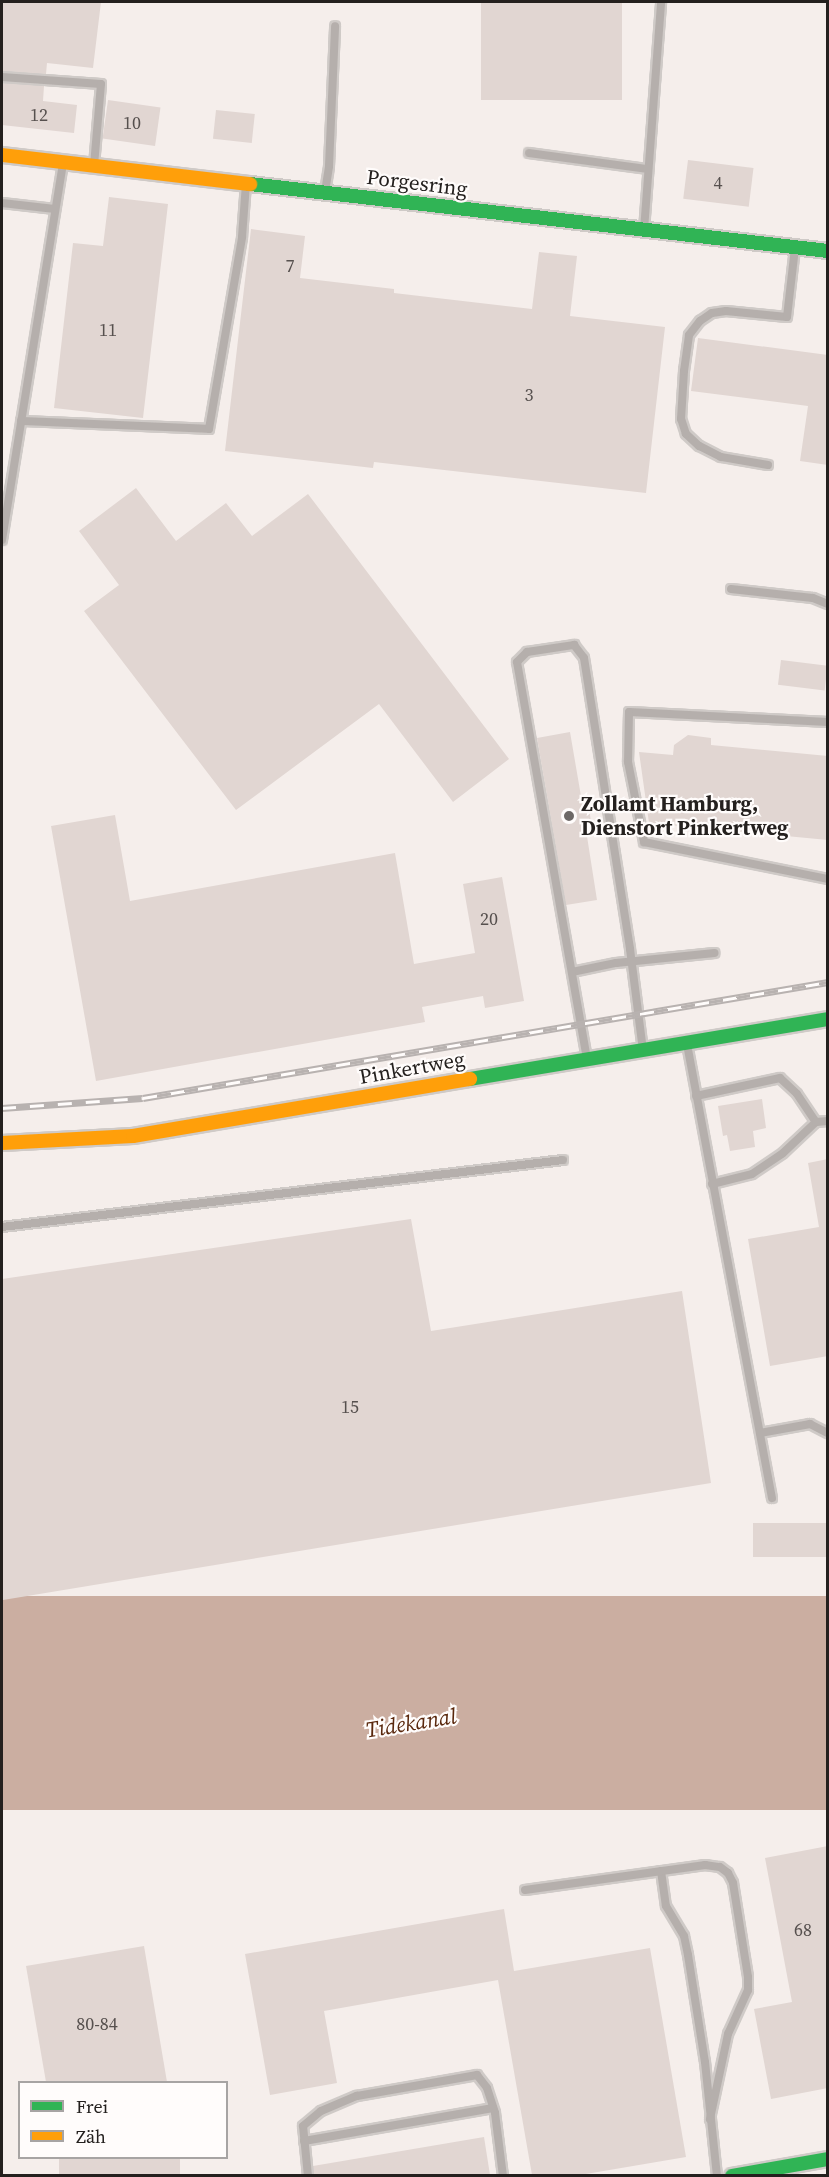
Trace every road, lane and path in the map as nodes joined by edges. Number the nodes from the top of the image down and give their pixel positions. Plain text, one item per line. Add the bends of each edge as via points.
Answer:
1 (661, 2) edge
2 (334, 26) dead end
3 (2, 77) edge
4 (529, 153) dead end
5 (2, 155) edge
6 (63, 162) junction
7 (94, 166) junction
8 (648, 169) junction
9 (246, 184) junction
10 (324, 193) junction
11 (2, 203) edge
12 (55, 209) junction
13 (644, 230) junction
14 (795, 248) junction
15 (828, 251) edge
16 (21, 421) junction
17 (768, 465) dead end
18 (2, 540) edge
19 (731, 589) dead end
20 (828, 604) edge
21 (828, 722) edge
22 (828, 879) edge
23 (714, 954) dead end
24 (632, 962) junction
25 (572, 972) junction
26 (828, 1019) edge
27 (687, 1043) junction
28 (643, 1050) junction
29 (587, 1060) junction
30 (696, 1096) junction
31 (828, 1121) edge
32 (816, 1122) junction
33 (2, 1143) edge
34 (563, 1160) dead end
35 (712, 1184) junction
36 (2, 1227) edge
37 (760, 1433) junction
38 (828, 1433) edge
39 (772, 1498) dead end
40 (662, 1871) junction
41 (525, 1890) dead end
42 (494, 2108) junction
43 (710, 2119) junction
44 (304, 2141) junction
45 (828, 2159) edge
46 (308, 2175) edge
47 (503, 2175) edge
48 (717, 2175) edge
49 (732, 2175) edge

1 - 8 lane
2 - 10 lane via 329,166
3 - 7 lane via 101,84
4 - 8 lane
5 - 6 street, Porgesring
6 - 7 street, Porgesring
6 - 12 lane
7 - 9 street, Porgesring
8 - 13 lane
9 - 10 street, Porgesring
9 - 16 lane via 242,237 209,429
10 - 13 street, Porgesring
11 - 12 lane
12 - 16 lane
13 - 14 street, Porgesring
14 - 15 street, Porgesring
14 - 17 lane via 787,317 712,313 689,335 684,371 681,418 687,434 699,446 721,457
16 - 18 lane
19 - 20 lane via 813,598
21 - 22 lane via 629,712 628,762 644,842
23 - 24 lane
24 - 25 lane
24 - 25 lane via 584,658 574,645 527,652 517,662
24 - 28 lane
25 - 29 lane
26 - 27 street, Pinkertweg
27 - 28 street, Pinkertweg
27 - 30 lane
28 - 29 street, Pinkertweg
29 - 33 street, Pinkertweg via 133,1136
30 - 32 lane via 780,1078 797,1094
30 - 35 lane
31 - 32 lane
32 - 35 lane via 783,1153 752,1174
34 - 36 lane
35 - 37 lane
37 - 38 lane via 810,1424
37 - 39 lane
40 - 41 lane
40 - 43 lane via 666,1906 684,1936 688,1955
40 - 43 lane via 705,1865 720,1867 733,1883 748,1990 729,2034
42 - 44 lane
42 - 44 lane via 487,2088 477,2075 470,2076 336,2103 303,2126
42 - 47 lane
43 - 48 lane
44 - 46 lane
45 - 49 street

